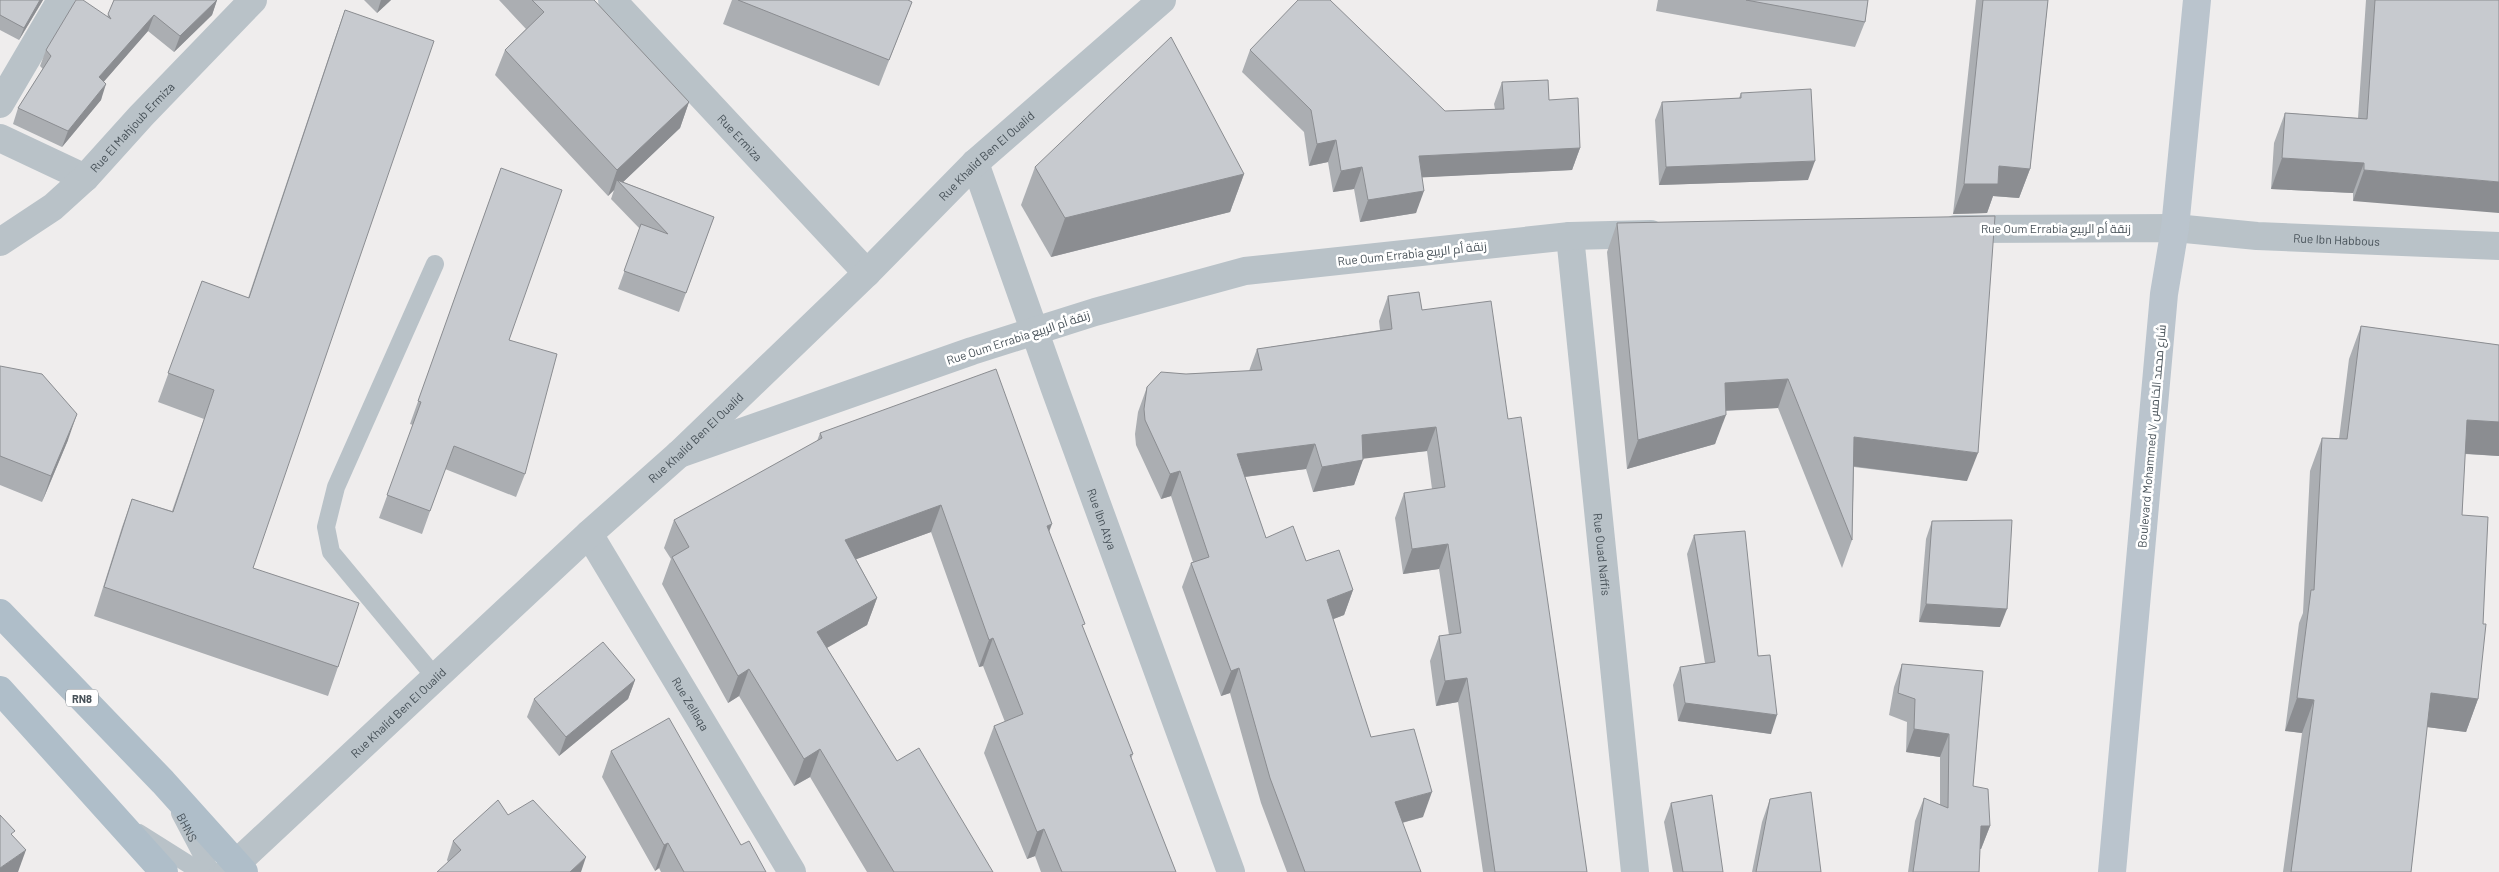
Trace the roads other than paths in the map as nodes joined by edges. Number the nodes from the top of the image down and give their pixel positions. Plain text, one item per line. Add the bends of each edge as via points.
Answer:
1 (61, 0) edge
2 (253, 0) edge
3 (612, 0) edge
4 (1162, 0) edge
5 (2197, 0) edge
6 (0, 104) edge
7 (0, 138) edge
8 (976, 164) junction
9 (86, 178) junction
10 (2175, 228) junction
11 (1934, 230) edge
12 (1678, 234) edge
13 (1570, 236) junction
14 (0, 242) edge
15 (2499, 246) edge
16 (435, 264) dead end
17 (867, 273) junction
18 (1034, 331) junction
19 (679, 454) junction
20 (589, 534) junction
21 (0, 613) edge
22 (435, 677) junction
23 (0, 690) edge
24 (120, 821) junction
25 (229, 870) edge
26 (164, 872) edge
27 (201, 872) edge
28 (792, 872) edge
29 (1231, 872) edge
30 (1635, 872) edge
31 (2112, 872) edge

1 - 6 street
2 - 9 street, Rue El Mahjoub Ermiza
3 - 17 street, Rue Ermiza
4 - 8 street, Rue Khalid Ben El Oualid
5 - 10 main road, Boulevard Mohammed V شارع محمد الخامس
7 - 9 street
8 - 17 street, Rue Khalid Ben El Oualid
8 - 18 street, Rue Ibn Atya
9 - 14 street, Rue El Mahjoub Ermiza via 53,207
10 - 11 street, Rue Oum Errabia زنقة أم الربيع
10 - 15 street, Rue Ibn Habbous via 2257,236
10 - 31 main road, Boulevard Mohammed V شارع محمد الخامس via 2164,294
12 - 13 street, Rue Oum Errabia زنقة أم الربيع
13 - 18 street, Rue Oum Errabia زنقة أم الربيع via 1245,271
13 - 30 street, Rue Ouad Naffis
16 - 22 lane via 336,487 326,527 331,552
17 - 19 street, Rue Khalid Ben El Oualid
18 - 19 street, Rue Oum Errabia زنقة أم الربيع
18 - 29 street, Rue Ibn Atya
19 - 20 street, Rue Khalid Ben El Oualid
20 - 22 street, Rue Khalid Ben El Oualid
20 - 28 street, Rue Zellaqa
21 - 25 main road, RN8 via 163,782
22 - 25 street, Rue Khalid Ben El Oualid
23 - 24 main road
24 - 26 main road
24 - 27 lane, BHNS

